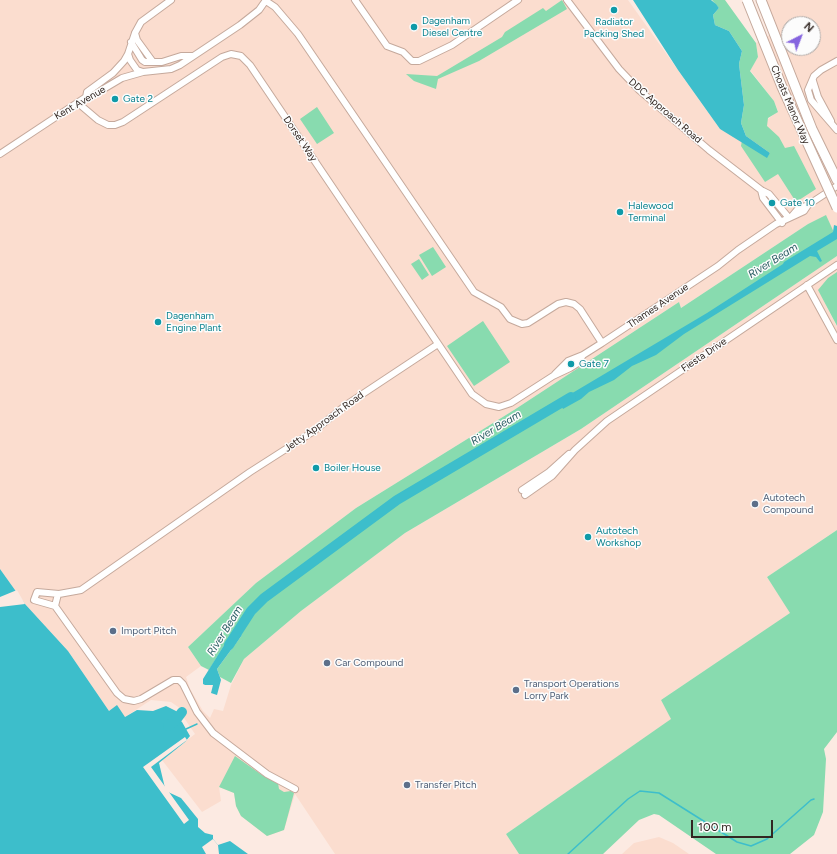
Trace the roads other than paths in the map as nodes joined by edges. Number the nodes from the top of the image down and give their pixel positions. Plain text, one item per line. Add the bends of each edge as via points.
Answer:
1 (171, 0) edge
2 (356, 0) edge
3 (518, 0) edge
4 (747, 0) edge
5 (761, 0) edge
6 (266, 1) edge
7 (570, 1) edge
8 (135, 33) junction
9 (131, 42) junction
10 (128, 54) junction
11 (195, 55) junction
12 (837, 61) edge
13 (153, 62) junction
14 (143, 72) junction
15 (86, 97) junction
16 (78, 102) junction
17 (837, 130) edge
18 (0, 154) edge
19 (837, 180) edge
20 (837, 186) edge
21 (761, 190) junction
22 (837, 208) edge
23 (790, 217) junction
24 (782, 223) junction
25 (835, 267) edge
26 (807, 285) junction
27 (837, 340) edge
28 (602, 343) junction
29 (438, 344) junction
30 (463, 382) joint
31 (524, 493) dead end
32 (58, 594) junction
33 (55, 606) junction
34 (296, 789) dead end

1 - 8 street via 145,18
2 - 3 street via 387,46 403,52 412,61 419,61 452,45
4 - 22 highway, Choats Manor Way, bridge via 785,94
5 - 19 highway, Choats Manor Way via 812,129
6 - 11 street via 259,10
6 - 28 street via 298,34 474,292 501,307 510,319 522,324 528,323 558,304 574,304
7 - 21 street, DDC Approach Road via 619,69 639,90 709,150
8 - 9 street
8 - 13 street
9 - 10 street
9 - 13 street via 142,60
10 - 14 street via 137,70
10 - 15 street via 119,67 87,92
11 - 13 street
11 - 14 street, Kent Avenue via 171,70
12 - 17 street via 814,76 808,90 811,100
14 - 15 street, Kent Avenue via 129,75
15 - 16 street, Kent Avenue
16 - 18 street, Kent Avenue
16 - 29 street, Dorset Way via 98,120 115,125 222,57 231,54 241,56 250,65
20 - 23 street, Thames Avenue via 798,209
21 - 23 street, DDC Approach Road via 772,196
21 - 24 street via 763,198
23 - 24 street, Thames Avenue
24 - 28 street, Thames Avenue
25 - 26 street, Fiesta Drive
26 - 27 street
26 - 31 street, Fiesta Drive via 607,421 552,476
28 - 30 street, Thames Avenue via 568,361 553,376 518,400 499,407 481,401
29 - 30 street, Dorset Way
29 - 32 street, Jetty Approach Road via 81,590
32 - 33 street
32 - 33 street, Jetty Approach Road via 37,592 34,600
33 - 34 street via 117,693 124,699 141,699 173,680 179,680 197,712 213,733 267,774

